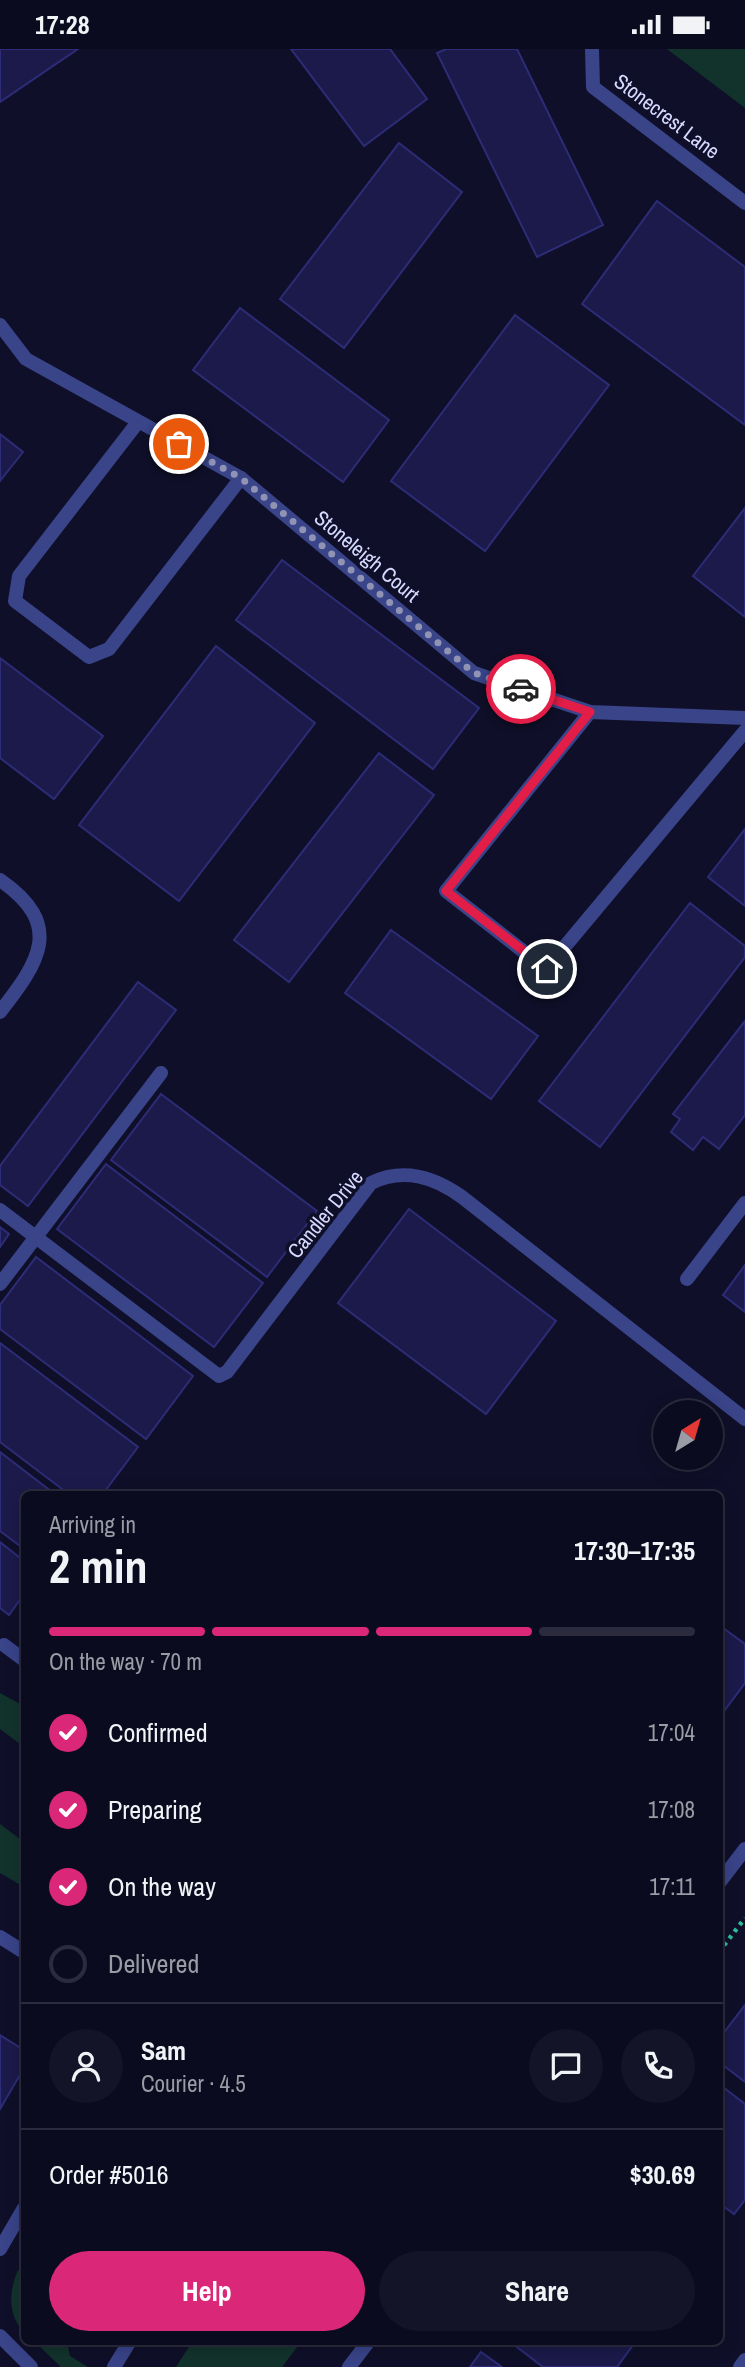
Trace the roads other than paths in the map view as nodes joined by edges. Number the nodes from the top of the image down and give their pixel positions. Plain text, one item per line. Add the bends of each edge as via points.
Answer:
1 (592, 49) edge
2 (745, 202) edge
3 (0, 325) edge
4 (138, 422) junction
5 (241, 478) junction
6 (590, 712) junction
7 (745, 718) edge
8 (745, 731) edge
9 (0, 880) edge
10 (0, 1012) edge
11 (161, 1073) dead end
12 (745, 1203) edge
13 (0, 1210) edge
14 (36, 1237) junction
15 (687, 1279) dead end
16 (0, 1284) edge
17 (745, 1419) edge
18 (5, 1644) dead end
19 (21, 1657) edge
20 (745, 1849) edge
21 (723, 1878) edge
22 (0, 1937) edge
23 (21, 1950) edge
24 (21, 2213) edge
25 (0, 2249) edge
26 (0, 2336) edge
27 (128, 2345) edge
28 (366, 2345) edge
29 (745, 2360) edge
30 (31, 2367) edge
31 (114, 2367) edge
32 (349, 2367) edge
33 (740, 2367) edge

1 - 2 street, Stonecrest Lane via 593,87
3 - 4 street, Stoneleigh Court via 26,359
4 - 5 street, Stoneleigh Court
4 - 5 street via 19,576 15,601 89,657 109,649
5 - 6 street, Stoneleigh Court via 474,673
6 - 7 street, Stoneleigh Court
6 - 8 street via 446,891 547,969
9 - 10 street via 15,890 36,917 41,940 39,956 26,980
11 - 14 street
12 - 15 street
13 - 14 street, Candler Drive
14 - 16 street
14 - 17 street, Candler Drive via 219,1376 227,1372 371,1183 395,1175 427,1177 462,1197
18 - 19 street
20 - 21 street
22 - 23 street
24 - 25 street
26 - 30 street
27 - 31 street
28 - 32 street
29 - 33 street

